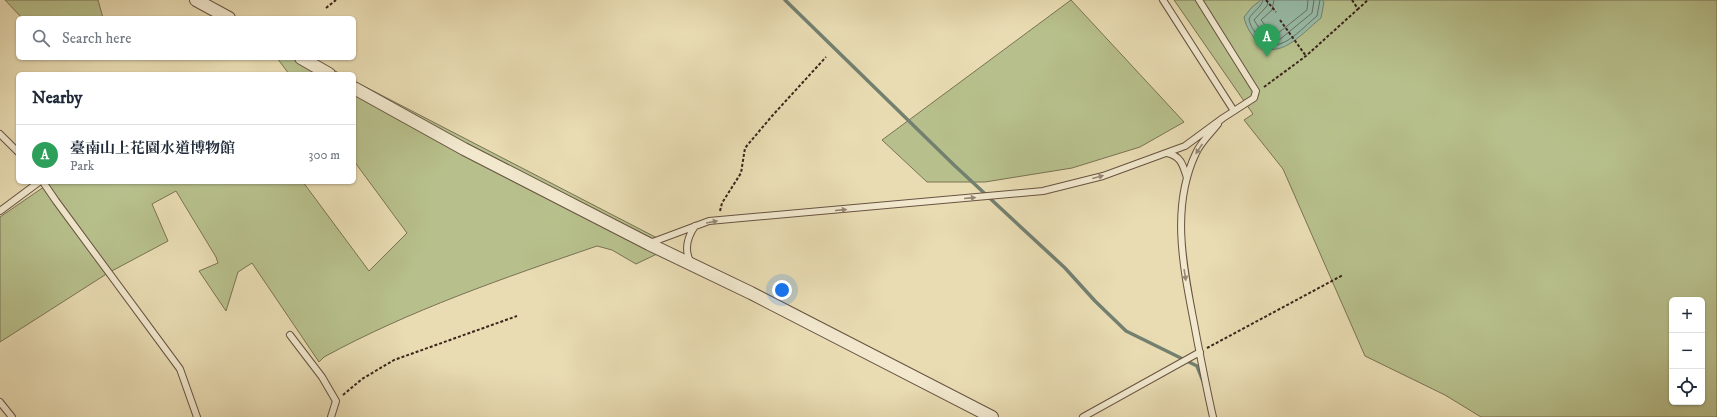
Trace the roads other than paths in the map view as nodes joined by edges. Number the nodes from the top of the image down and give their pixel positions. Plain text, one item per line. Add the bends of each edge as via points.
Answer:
1 (196, 0) edge
2 (1163, 0) edge
3 (1199, 0) edge
4 (225, 16) edge
5 (305, 60) edge
6 (326, 72) edge
7 (356, 89) edge
8 (1234, 111) junction
9 (1223, 118) junction
10 (0, 134) edge
11 (16, 150) edge
12 (1165, 153) junction
13 (1187, 178) junction
14 (36, 184) edge
15 (44, 184) edge
16 (0, 210) edge
17 (695, 226) junction
18 (649, 244) junction
19 (692, 265) junction
20 (290, 335) dead end
21 (1200, 352) junction
22 (0, 402) edge
23 (12, 417) edge
24 (197, 417) edge
25 (331, 417) edge
26 (992, 417) edge
27 (1083, 417) edge
28 (1213, 417) edge

1 - 4 street
2 - 8 lane
3 - 8 lane via 1256,91 1254,98
5 - 6 street
7 - 18 street via 464,149
8 - 9 lane
9 - 12 lane via 1185,146
9 -> 13 lane via 1196,152
10 - 11 lane
12 - 13 lane via 1175,155 1180,160
17 -> 12 lane via 718,220 1043,191 1103,176
13 -> 21 lane via 1182,206 1181,251
14 - 16 lane
15 - 24 lane via 180,369
17 - 18 lane
17 - 19 lane via 687,242 687,256
18 - 19 street
19 - 26 street via 751,292
20 - 25 lane via 322,377 336,401
21 - 27 lane
21 - 28 lane
22 - 23 lane

